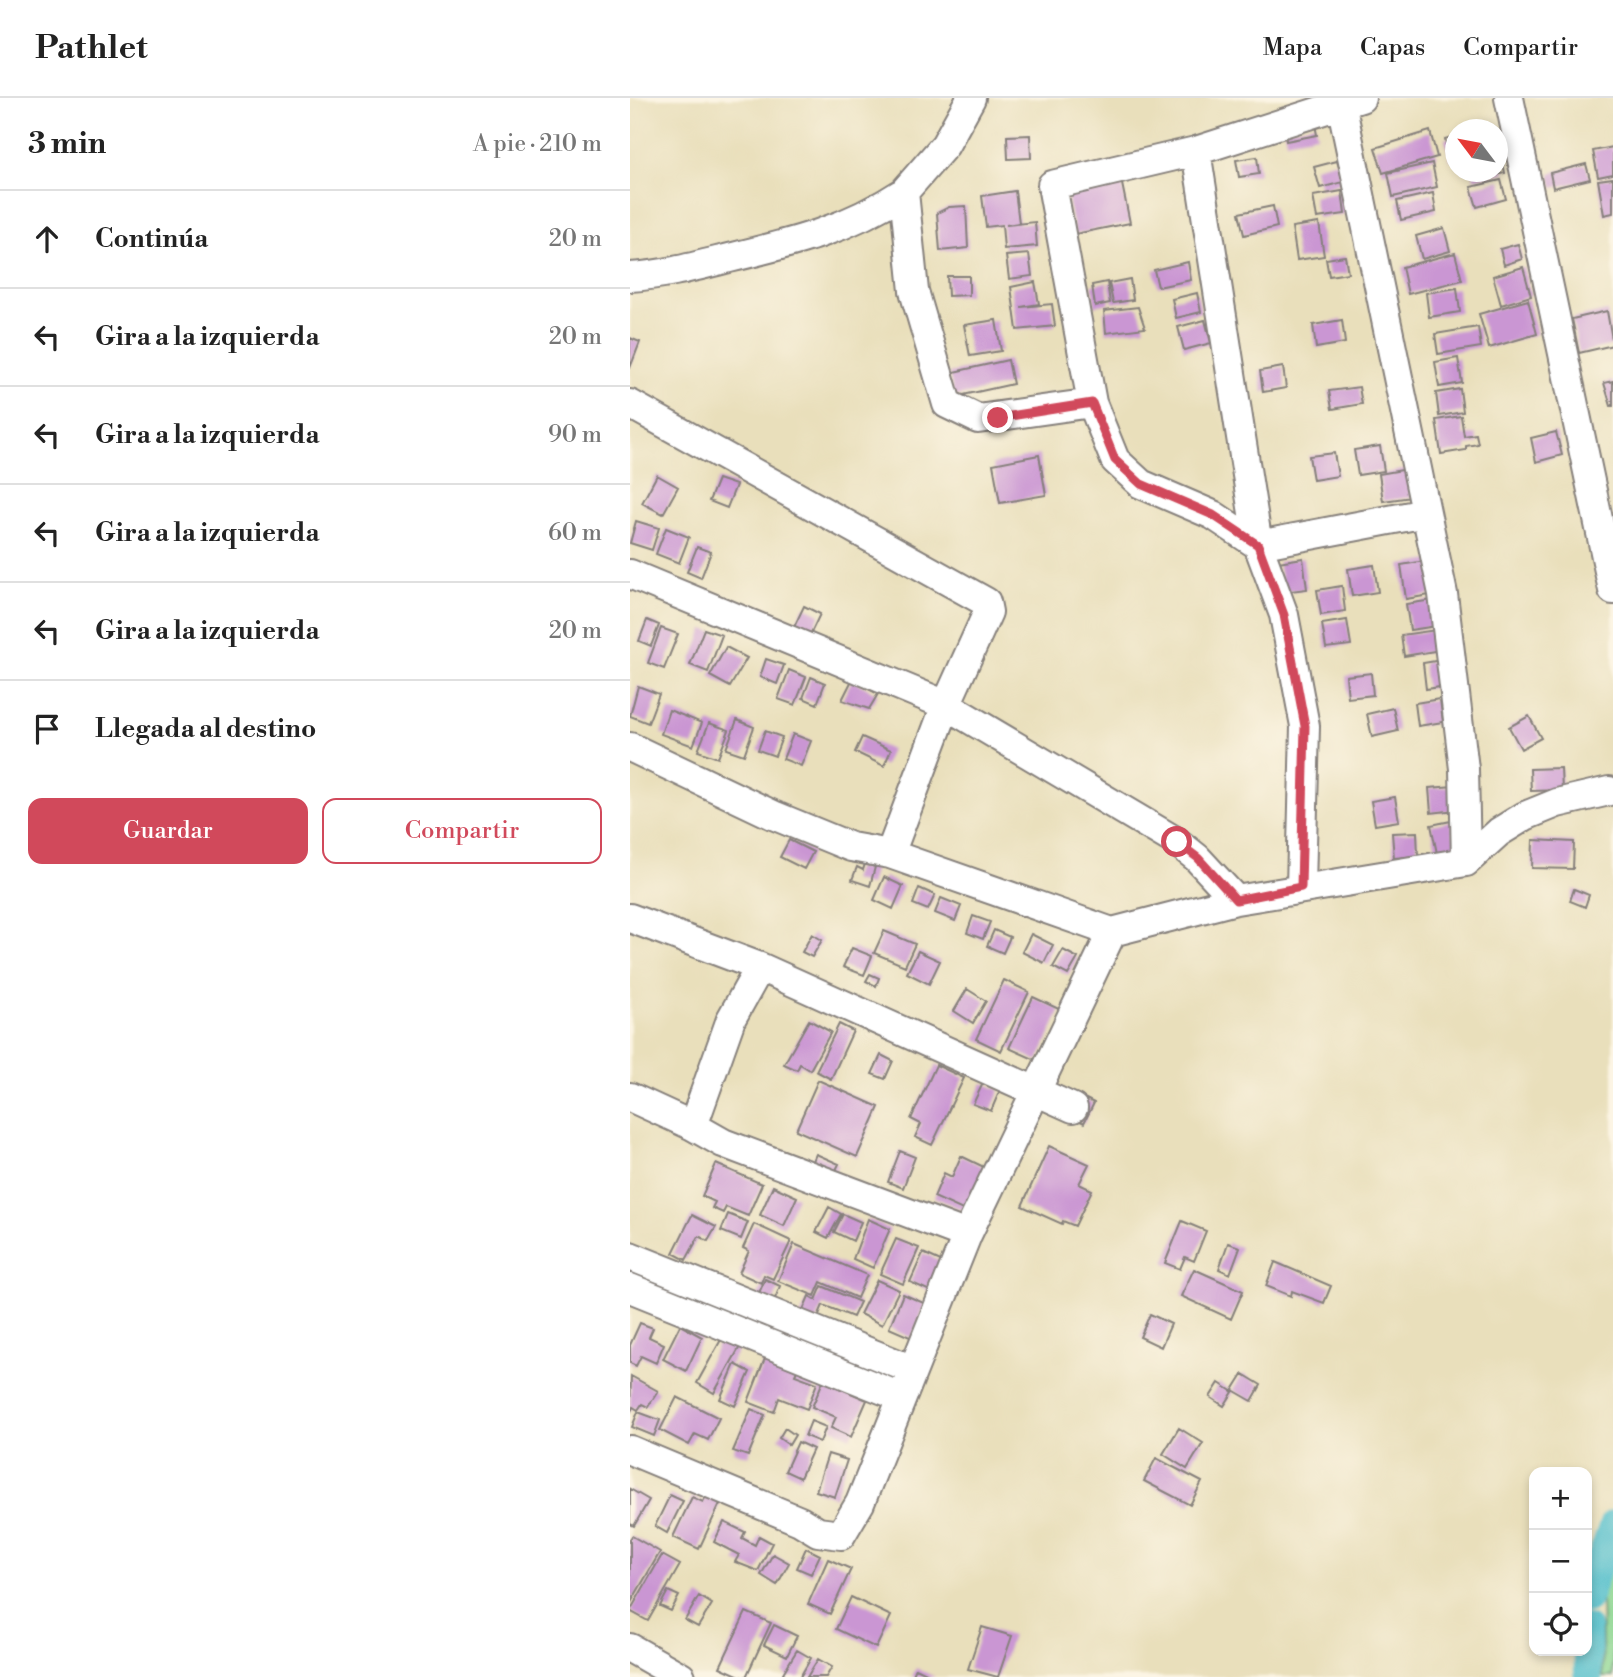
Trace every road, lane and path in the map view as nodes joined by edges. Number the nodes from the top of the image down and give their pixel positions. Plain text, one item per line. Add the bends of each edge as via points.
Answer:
1 (971, 98) edge
2 (1509, 98) edge
3 (1351, 101) edge
4 (1196, 151) junction
5 (904, 192) junction
6 (630, 277) edge
7 (1092, 403) junction
8 (630, 404) edge
9 (1426, 513) junction
10 (1258, 545) junction
11 (630, 574) edge
12 (1613, 590) edge
13 (946, 705) junction
14 (630, 747) edge
15 (1609, 791) dead end
16 (890, 854) junction
17 (1466, 862) junction
18 (1301, 887) junction
19 (1236, 900) junction
20 (630, 918) edge
21 (1112, 932) junction
22 (760, 967) junction
23 (1038, 1090) junction
24 (630, 1097) edge
25 (1073, 1108) dead end
26 (692, 1126) junction
27 (967, 1235) junction
28 (630, 1256) edge
29 (630, 1288) edge
30 (913, 1370) junction
31 (901, 1397) junction
32 (630, 1450) edge
33 (630, 1647) edge
34 (681, 1677) edge

1 - 5 street via 945,145
2 - 12 street
3 - 4 street
3 - 9 street
4 - 7 street via 1052,185
4 - 10 street
5 - 6 street via 866,217 797,242 656,276
5 - 7 street via 914,291 947,404 978,419
7 - 10 street via 1115,460 1141,484 1213,515
8 - 13 street via 986,602 988,612
9 - 10 street
9 - 17 street via 1443,593 1459,729
10 - 18 street via 1284,615 1305,726
11 - 13 street
13 - 16 street
13 - 19 street via 1177,842
14 - 16 street via 773,815 851,846
15 - 17 street via 1525,816
16 - 21 street
17 - 18 street
18 - 19 street
19 - 21 street
20 - 22 street
21 - 23 street
22 - 23 street
22 - 26 street via 731,1019
23 - 25 street
23 - 27 street
24 - 26 street
26 - 27 street via 723,1143
27 - 30 street
28 - 30 street
29 - 31 street
30 - 31 street
31 - 32 street via 860,1503 841,1535 818,1532
33 - 34 street

